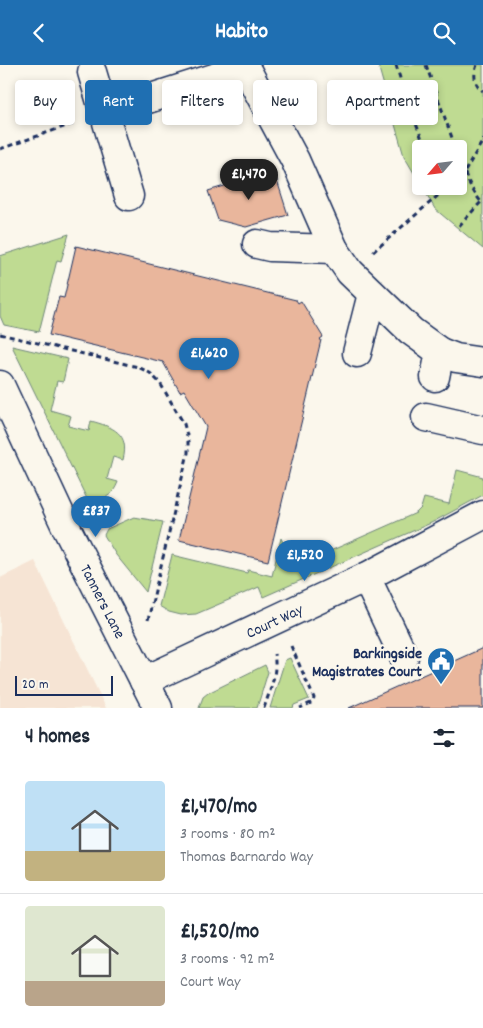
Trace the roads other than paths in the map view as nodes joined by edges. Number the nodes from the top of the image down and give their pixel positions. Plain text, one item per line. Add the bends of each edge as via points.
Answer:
1 (245, 66) edge
2 (92, 72) dead end
3 (94, 80) edge
4 (152, 97) edge
5 (108, 125) edge
6 (129, 196) dead end
7 (257, 244) dead end
8 (334, 249) junction
9 (372, 294) junction
10 (358, 353) dead end
11 (483, 362) edge
12 (0, 385) edge
13 (426, 417) dead end
14 (483, 430) edge
15 (483, 515) edge
16 (366, 577) junction
17 (404, 657) dead end
18 (140, 674) junction
19 (158, 708) edge

1 - 4 street
1 - 8 street via 295,160
2 - 3 street
5 - 6 street
7 - 8 street
8 - 9 street via 350,272
9 - 10 street
9 - 11 street via 411,331 437,364 456,358
12 - 18 street, Tanners Lane
13 - 14 street
15 - 16 street, Court Way
16 - 17 street
16 - 18 street, Court Way via 270,622
18 - 19 street, Tanners Lane

